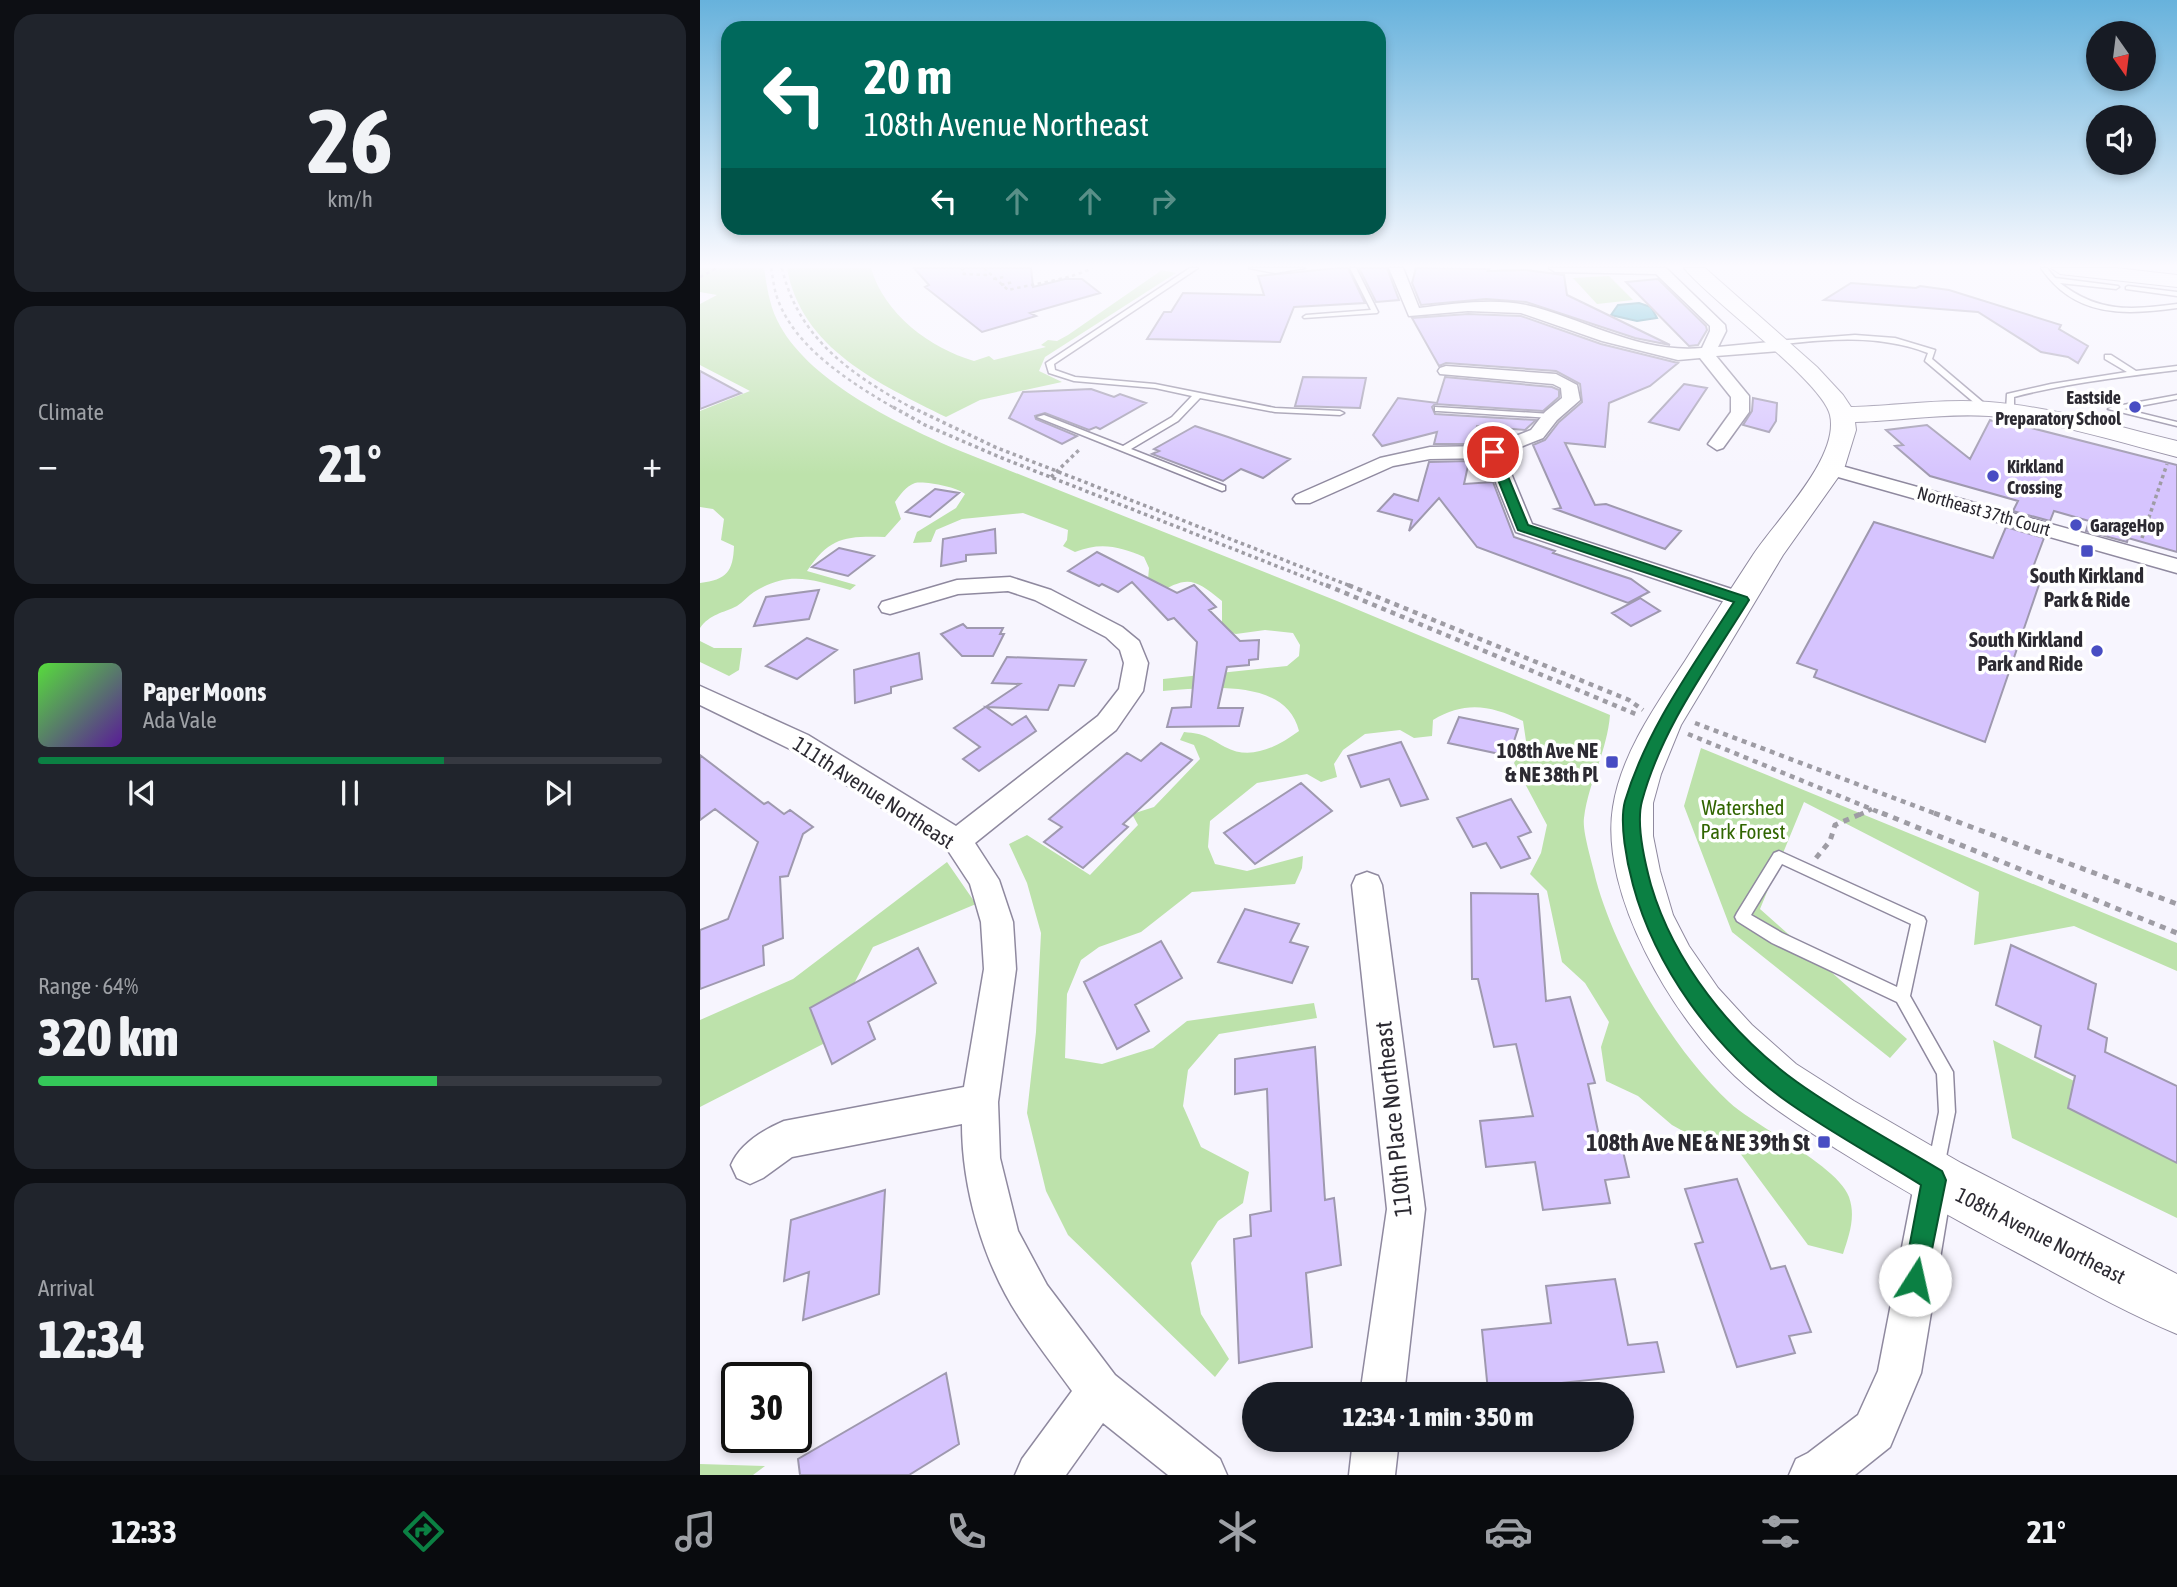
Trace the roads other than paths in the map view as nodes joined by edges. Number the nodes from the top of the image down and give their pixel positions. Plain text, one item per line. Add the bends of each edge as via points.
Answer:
1 (1090, 337) edge
2 (1604, 337) edge
3 (1715, 337) edge
4 (1770, 337) edge
5 (1778, 344) junction
6 (1706, 355) junction
7 (2108, 357) dead end
8 (2177, 368) edge
9 (1446, 372) dead end
10 (2136, 373) junction
11 (1198, 395) junction
12 (2177, 397) edge
13 (1438, 409) dead end
14 (1999, 410) junction
15 (1340, 413) dead end
16 (1551, 416) junction
17 (1041, 417) dead end
18 (2110, 421) junction
19 (1842, 423) junction
20 (2177, 425) edge
21 (1717, 444) dead end
22 (1124, 449) junction
23 (1493, 452) junction
24 (2172, 454) edge
25 (1831, 468) junction
26 (1222, 488) dead end
27 (1303, 499) dead end
28 (1769, 553) junction
29 (2177, 566) edge
30 (1742, 600) junction
31 (890, 607) dead end
32 (700, 695) edge
33 (957, 841) junction
34 (1367, 885) dead end
35 (1902, 997) junction
36 (980, 1102) junction
37 (750, 1165) dead end
38 (1934, 1180) junction
39 (2177, 1305) edge
40 (1384, 1382) edge
41 (1099, 1391) junction
42 (1375, 1452) edge
43 (1038, 1475) edge
44 (1205, 1475) edge
45 (1372, 1475) edge
46 (1812, 1475) edge

1 - 11 lane via 1050,363 1052,371 1074,379
2 - 6 street via 1678,355
3 - 6 street
4 - 5 main road
5 - 6 street
5 - 14 lane via 1868,338 1919,346 1932,352 1928,359
5 - 19 main road via 1835,400
6 - 21 street via 1740,396 1740,412
7 - 10 lane
8 - 10 lane
9 - 16 street via 1565,381 1572,390 1571,400
10 - 14 lane via 2032,390 2010,397
11 - 15 lane via 1275,410
11 - 22 lane via 1175,419
12 - 18 lane
13 - 16 lane
14 - 18 main road
14 - 19 main road via 1951,408
16 - 23 street via 1537,434
17 - 22 lane
18 - 20 lane
18 - 24 main road
19 - 25 main road, 108th Avenue Northeast
19 - 28 main road via 1781,516
22 - 26 lane
23 - 27 street via 1430,453 1387,462
23 - 30 street via 1523,528
25 - 28 main road, 108th Avenue Northeast
25 - 29 street, Northeast 37th Court
28 - 30 main road, 108th Avenue Northeast
30 - 38 main road, 108th Avenue Northeast via 1663,724 1632,804 1635,860 1648,908 1674,961 1751,1058 1790,1090
31 - 33 street via 957,587 1010,584 1043,595 1114,632 1131,648 1136,663 1131,691 1107,723
32 - 33 street, 111th Avenue Northeast via 799,742
33 - 36 street, 111th Avenue Northeast via 984,880 997,922 1000,969
34 - 40 street, 110th Place Northeast via 1406,1209
35 - 35 lane via 1742,917 1779,857 1919,921
35 - 38 lane via 1945,1072 1947,1112
36 - 37 street via 784,1140
36 - 41 street, 111th Avenue Northeast via 981,1158 1000,1236 1032,1300
38 - 39 main road, 108th Avenue Northeast
38 - 46 street via 1899,1373 1874,1431
41 - 43 street
41 - 44 street, 111th Avenue Northeast
42 - 45 street

